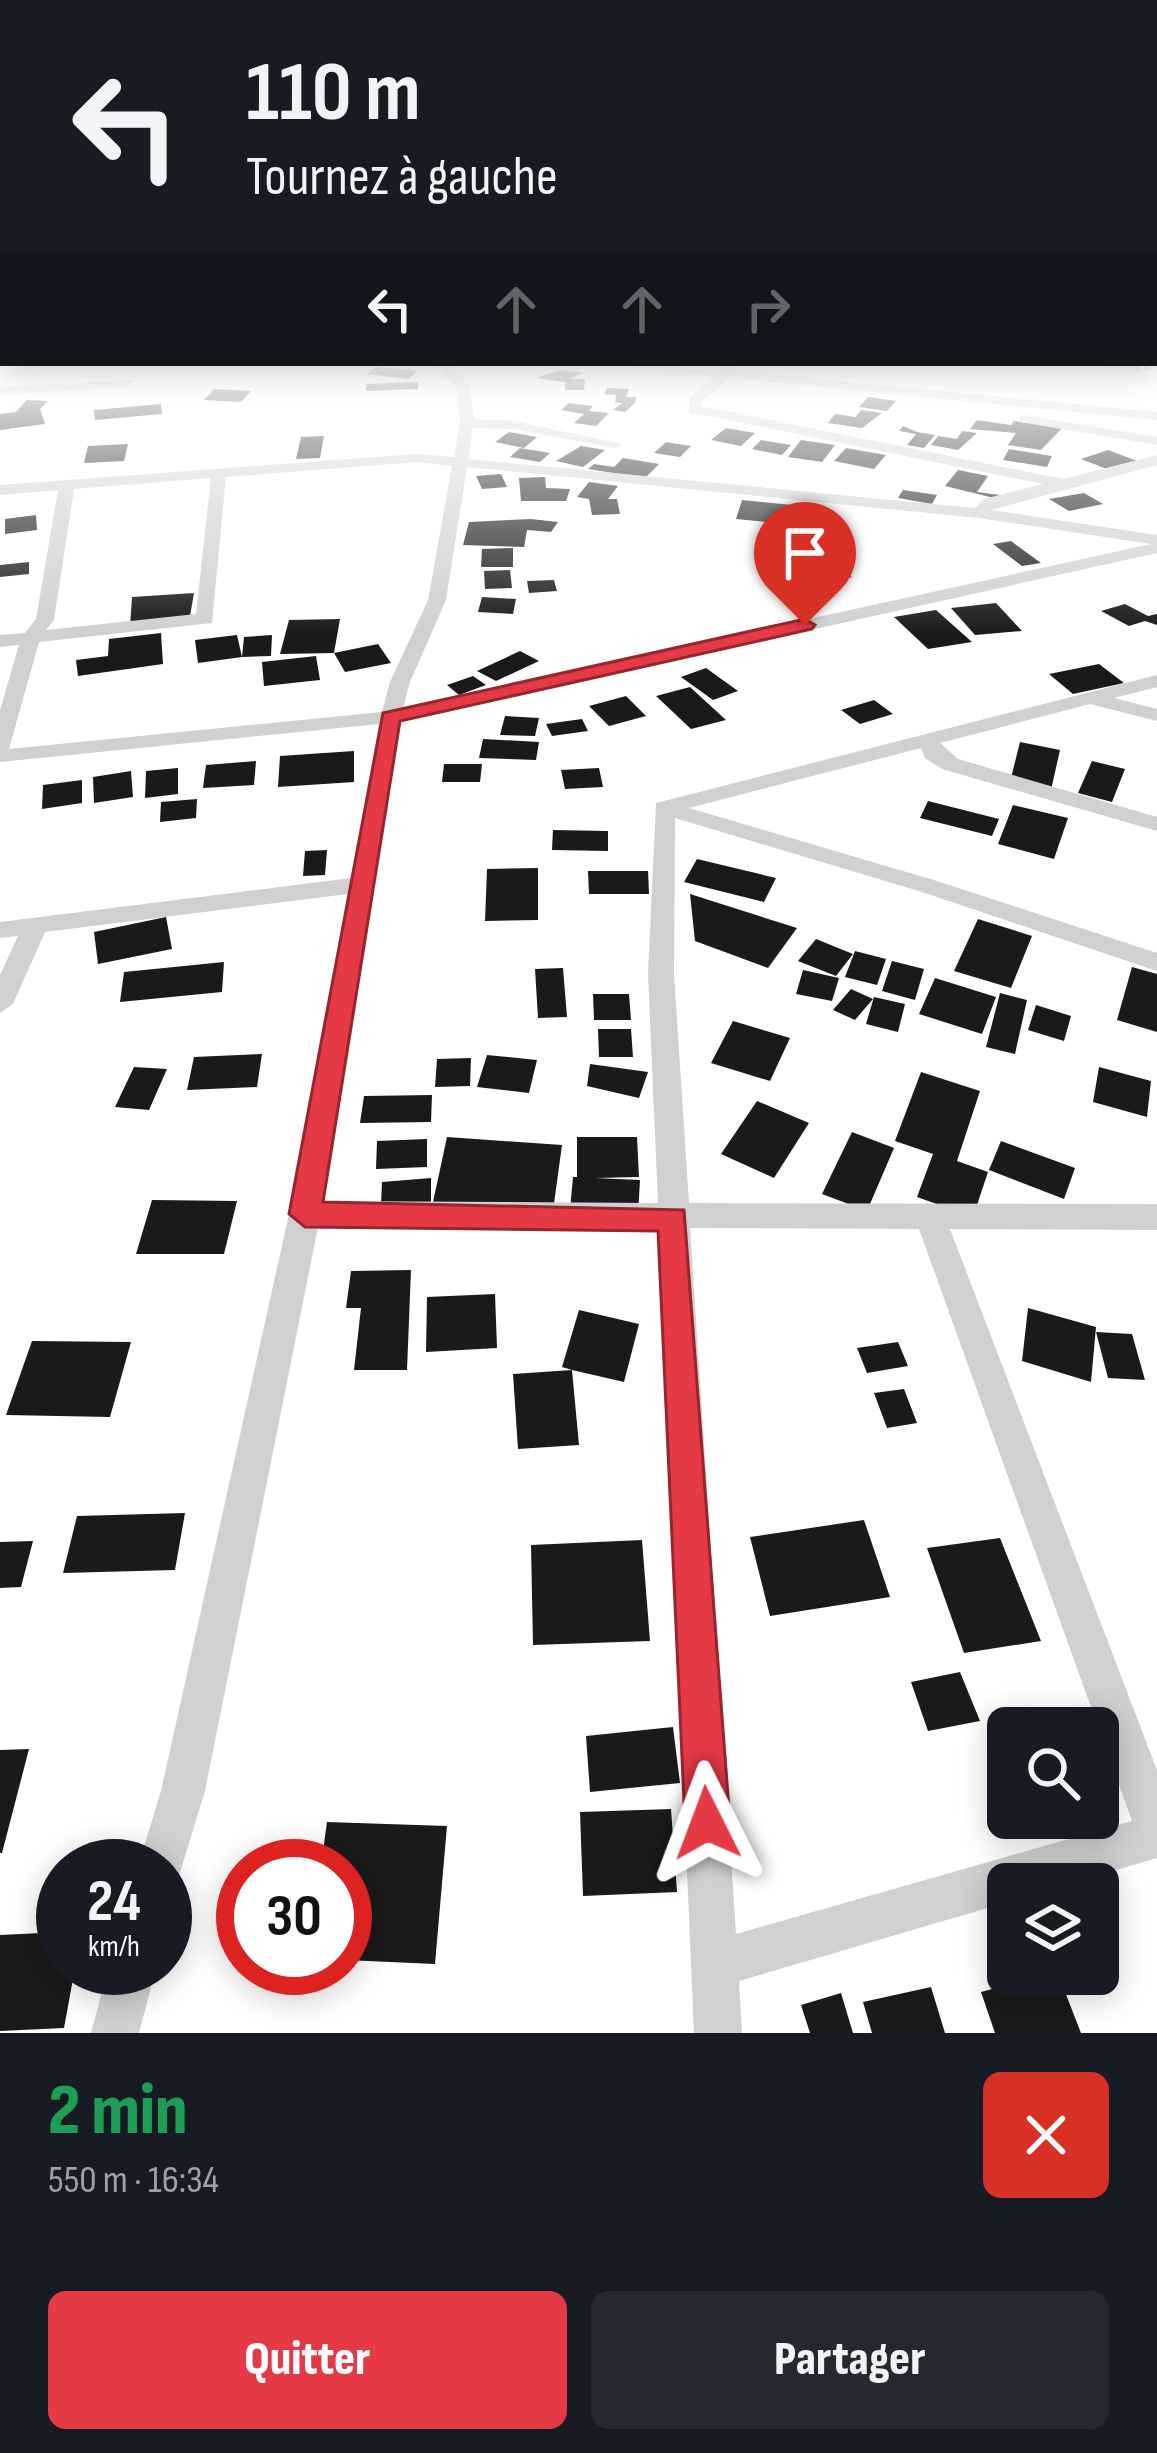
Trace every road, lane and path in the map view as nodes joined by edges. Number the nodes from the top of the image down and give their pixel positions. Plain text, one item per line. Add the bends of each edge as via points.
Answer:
1 (464, 445) edge
2 (869, 445) edge
3 (1157, 460) edge
4 (461, 461) junction
5 (219, 472) junction
6 (1061, 483) junction
7 (67, 485) junction
8 (0, 490) edge
9 (980, 513) junction
10 (1157, 544) edge
11 (32, 637) junction
12 (0, 641) edge
13 (1157, 682) edge
14 (1094, 700) junction
15 (1157, 715) edge
16 (391, 717) junction
17 (929, 743) junction
18 (0, 746) edge
19 (0, 756) edge
20 (664, 808) junction
21 (1157, 824) edge
22 (359, 885) junction
23 (36, 925) junction
24 (0, 930) edge
25 (1157, 962) edge
26 (0, 1004) edge
27 (305, 1214) junction
28 (930, 1217) junction
29 (1157, 1217) edge
30 (673, 1219) junction
31 (1157, 1832) edge
32 (168, 1839) edge
33 (715, 1964) junction
34 (125, 1995) edge
35 (116, 2033) edge
36 (718, 2033) edge

1 - 4 street
2 - 6 street
3 - 6 street
4 - 5 street
4 - 9 street
4 - 16 street via 437,600
5 - 7 street
5 - 11 street via 205,619
6 - 9 street via 990,502
7 - 8 street
7 - 11 street via 45,620
9 - 10 street
10 - 16 street
11 - 12 street
11 - 18 street
13 - 14 street
14 - 15 street
14 - 17 street
16 - 19 street
16 - 22 street
17 - 20 street
17 - 21 street via 950,764
20 - 25 street
20 - 30 street via 661,974
22 - 23 street
22 - 27 street
23 - 24 street
23 - 26 street
27 - 30 street
27 - 32 street
28 - 29 street
28 - 30 street
28 - 31 street
30 - 33 street
31 - 33 street
33 - 36 street
34 - 35 street

